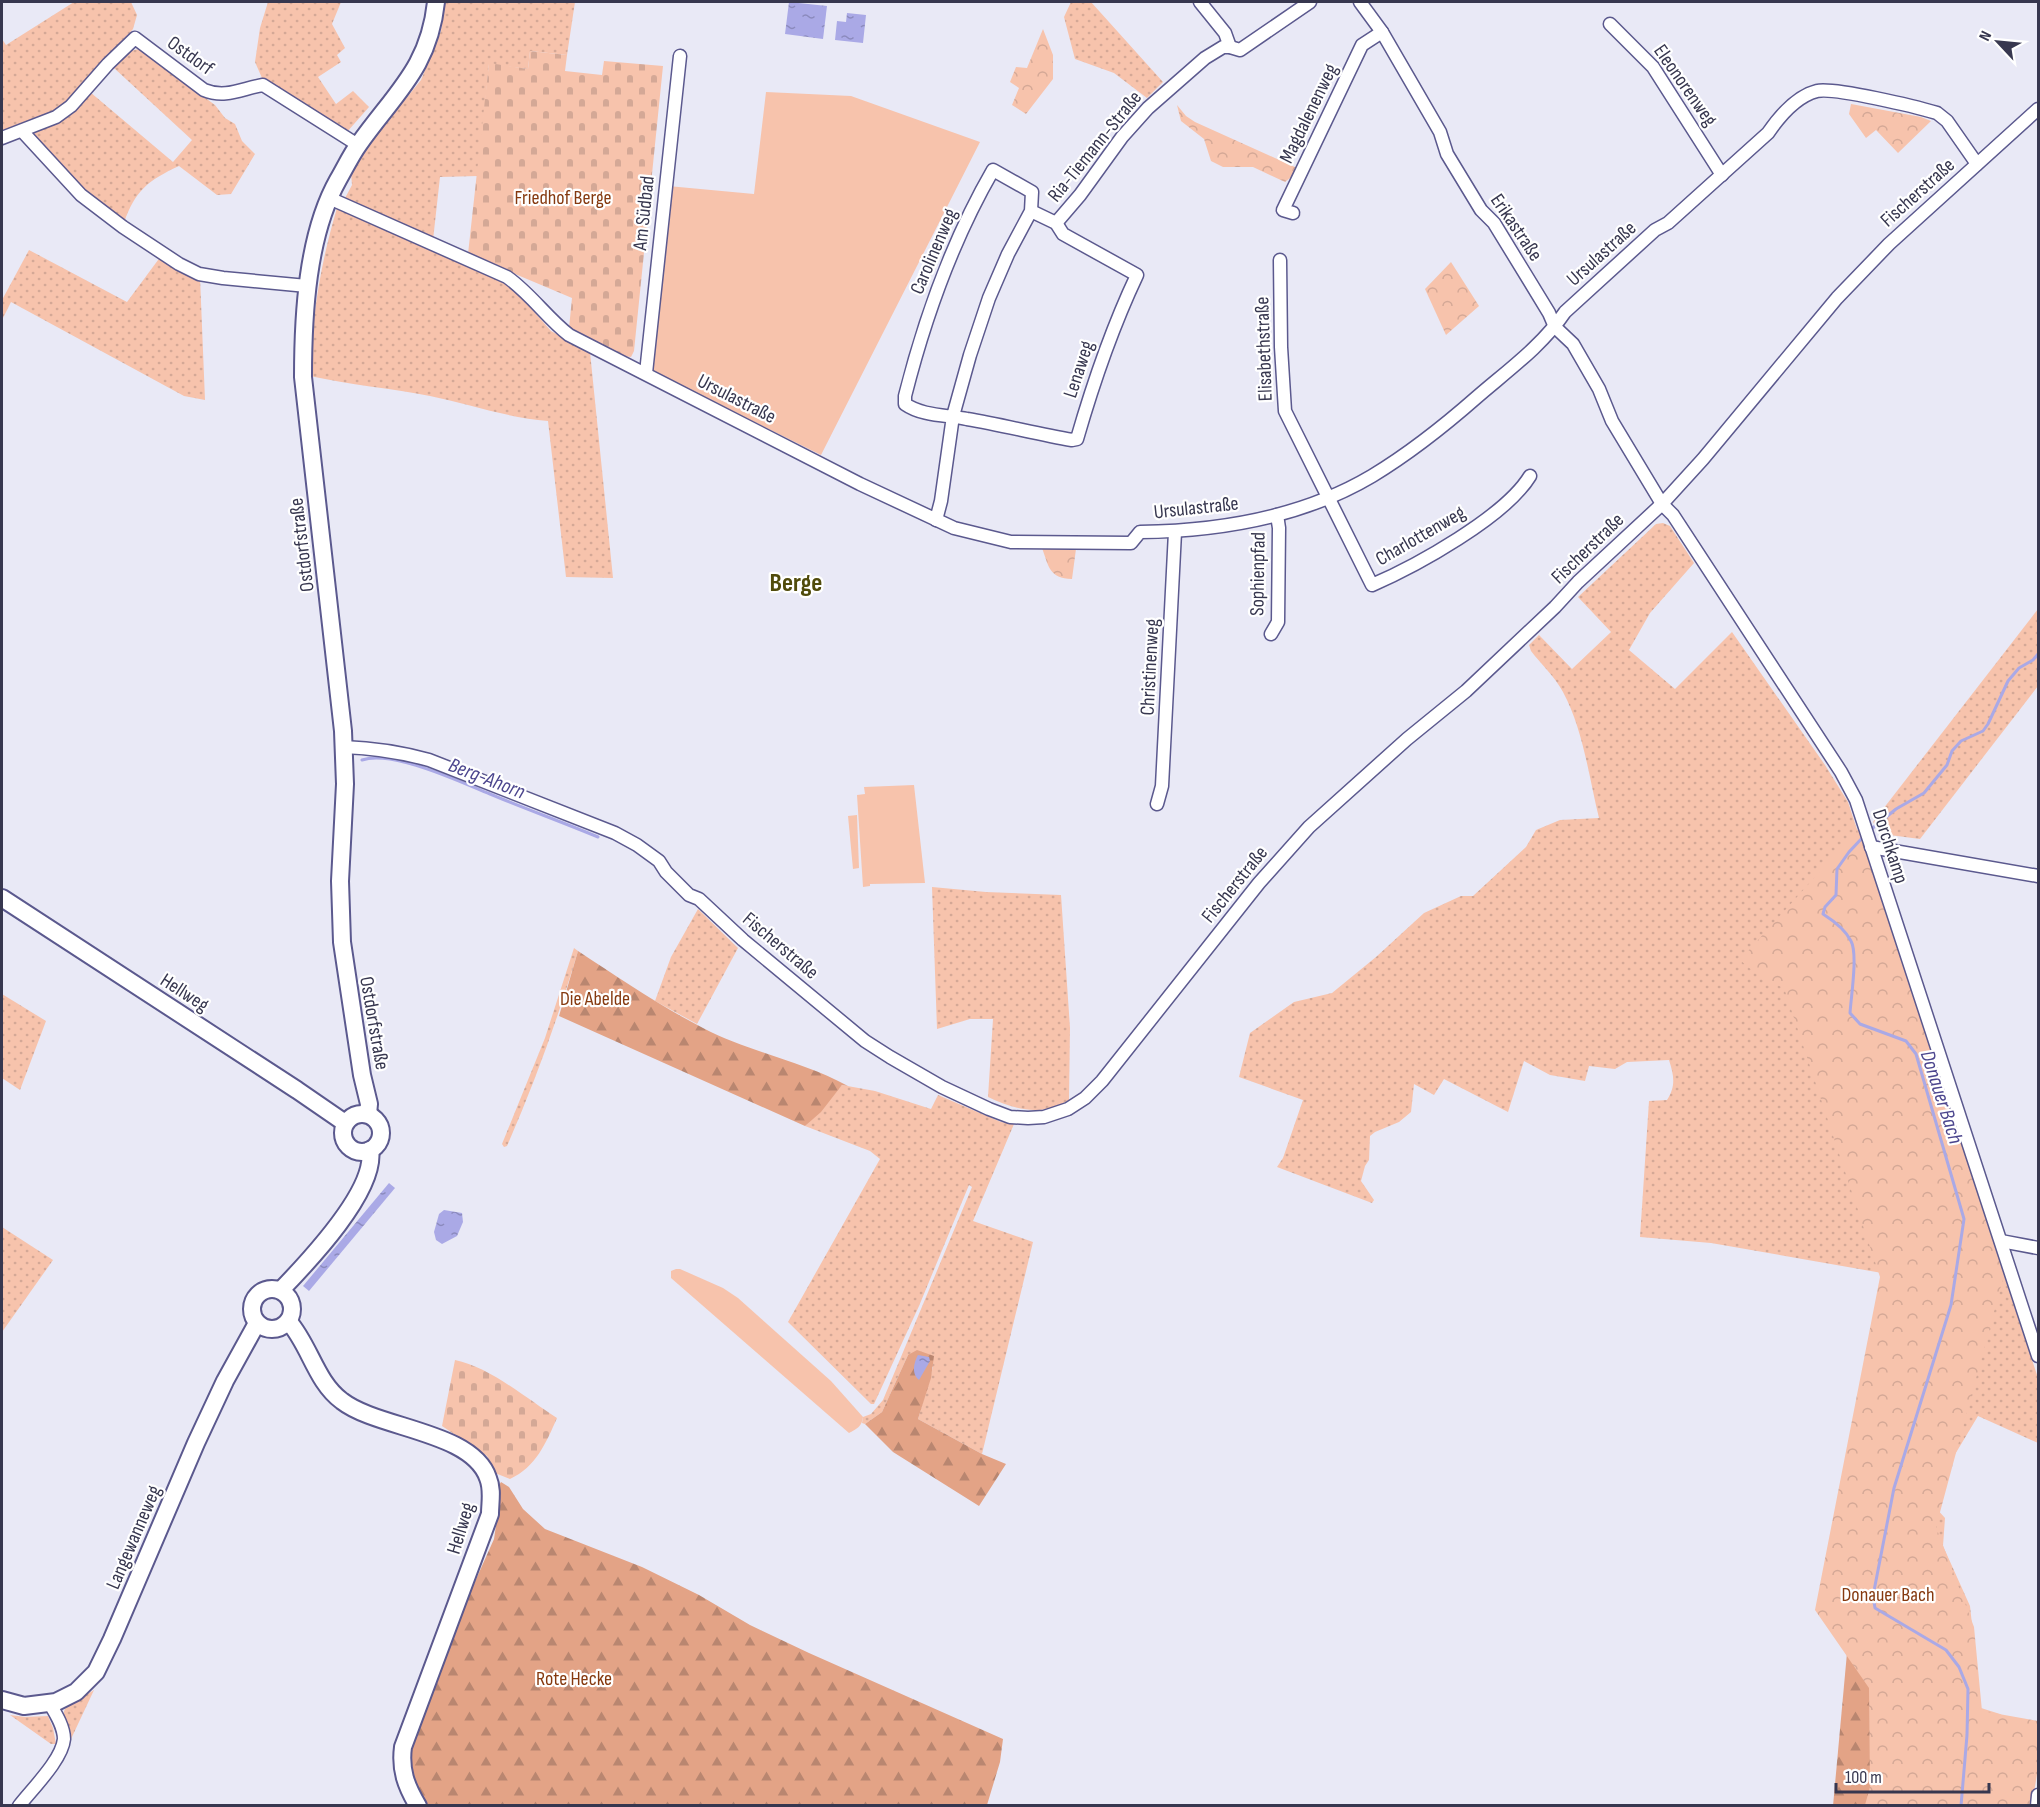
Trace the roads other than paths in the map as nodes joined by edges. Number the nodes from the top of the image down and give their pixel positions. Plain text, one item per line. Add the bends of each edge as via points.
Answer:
1 (436, 2) edge
2 (1200, 2) edge
3 (1310, 2) edge
4 (1366, 4) edge
5 (1610, 24) dead end
6 (1382, 32) junction
7 (1230, 47) junction
8 (680, 56) dead end
9 (2038, 110) edge
10 (22, 131) junction
11 (2, 138) edge
12 (358, 145) junction
13 (1977, 164) junction
14 (1722, 175) junction
15 (329, 198) junction
16 (1031, 211) junction
17 (1293, 213) dead end
18 (1056, 223) junction
19 (1280, 260) dead end
20 (308, 286) junction
21 (1555, 327) junction
22 (646, 373) junction
23 (914, 410) joint
24 (953, 416) junction
25 (1530, 476) dead end
26 (1328, 498) junction
27 (1662, 504) junction
28 (1276, 515) junction
29 (936, 520) junction
30 (1175, 532) junction
31 (1271, 634) dead end
32 (344, 747) junction
33 (1157, 804) dead end
34 (1868, 838) junction
35 (2038, 876) edge
36 (2, 898) edge
37 (368, 1114) junction
38 (345, 1123) junction
39 (370, 1150) junction
40 (2001, 1241) junction
41 (2038, 1248) edge
42 (281, 1290) junction
43 (289, 1322) junction
44 (257, 1323) junction
45 (2038, 1356) edge
46 (2, 1700) edge
47 (50, 1704) junction
48 (2038, 1795) edge
49 (19, 1806) edge
50 (418, 1806) edge
51 (2037, 1806) edge

1 - 12 street, Ostdorfstraße via 432,30 419,64
2 - 7 street via 1225,33
3 - 7 street, Ria-Tiemann-Straße via 1240,50
4 - 6 street, Erikastraße
5 - 14 street, Eleonorenweg via 1653,67
6 - 17 street, Magdalenenweg via 1362,45 1283,210
6 - 21 street, Erikastraße via 1440,132 1447,154 1481,210 1494,223
7 - 18 street, Ria-Tiemann-Straße via 1205,58 1148,108
8 - 22 street, Am Südbad
9 - 13 street, Fischerstraße
10 - 11 street, Ostdorf
10 - 12 street, Ostdorf via 71,106 135,38 204,90 229,94 263,86
10 - 20 street via 81,195 179,264 199,274
12 - 15 street, Ostdorfstraße
13 - 14 street, Ursulastraße via 1937,113 1828,90 1799,100
13 - 27 street, Fischerstraße via 1889,244 1837,298
14 - 21 street, Ursulastraße via 1655,230 1565,312
15 - 20 street, Ostdorfstraße
15 - 22 street, Ursulastraße via 507,277 524,288 551,321 569,335
16 - 18 street, Lenaweg
16 - 23 street, Carolinenweg via 1032,192 993,170 954,245 930,305 905,396 905,404
16 - 24 street, Ria-Tiemann-Straße via 989,298
18 - 24 street, Lenaweg via 1064,234 1137,275 1095,376 1077,439
19 - 26 street, Elisabethstraße via 1285,411
20 - 32 street, Ostdorfstraße via 303,377
21 - 26 street, Ursulastraße via 1447,425 1370,478
21 - 27 street, Erikastraße via 1573,344 1612,421
22 - 29 street, Ursulastraße
23 - 24 street, Lenaweg
24 - 29 street, Ria-Tiemann-Straße
25 - 26 street, Charlottenweg via 1521,490 1462,535 1372,585
26 - 28 street, Ursulastraße
27 - 32 street, Fischerstraße via 1466,691 1309,827 1259,883 1102,1081 1077,1104 1044,1117 1010,1117 989,1109 890,1058 743,940 699,899 689,895 658,861 615,833 429,760 404,753
27 - 34 street, Dorchkamp via 1673,515 1841,772 1856,800
28 - 30 street, Ursulastraße
28 - 31 street, Sophienpfad via 1278,622
29 - 30 street, Ursulastraße via 1011,542 1131,543 1140,532
30 - 33 street, Christinenweg via 1162,786
32 - 37 street, Ostdorfstraße via 341,921
34 - 35 street
34 - 40 street, Dorchkamp
36 - 38 street, Hellweg
37 - 38 street via 355,1115
37 - 39 street via 381,1131 379,1143
38 - 39 street via 343,1135 348,1146 358,1151
39 - 42 street via 368,1175 358,1197
40 - 41 street
40 - 45 street, Dorchkamp
42 - 43 street via 292,1305
42 - 44 street via 270,1288 256,1296 252,1312
43 - 44 street via 276,1329
43 - 50 street, Hellweg via 328,1388 342,1402 363,1414 458,1447 479,1462 489,1478 490,1514 403,1747 402,1772
44 - 47 street, Langewanneweg via 196,1443 103,1660 86,1684
46 - 47 street, Langewanneweg via 24,1706
47 - 49 street via 63,1733 63,1744
48 - 51 street

